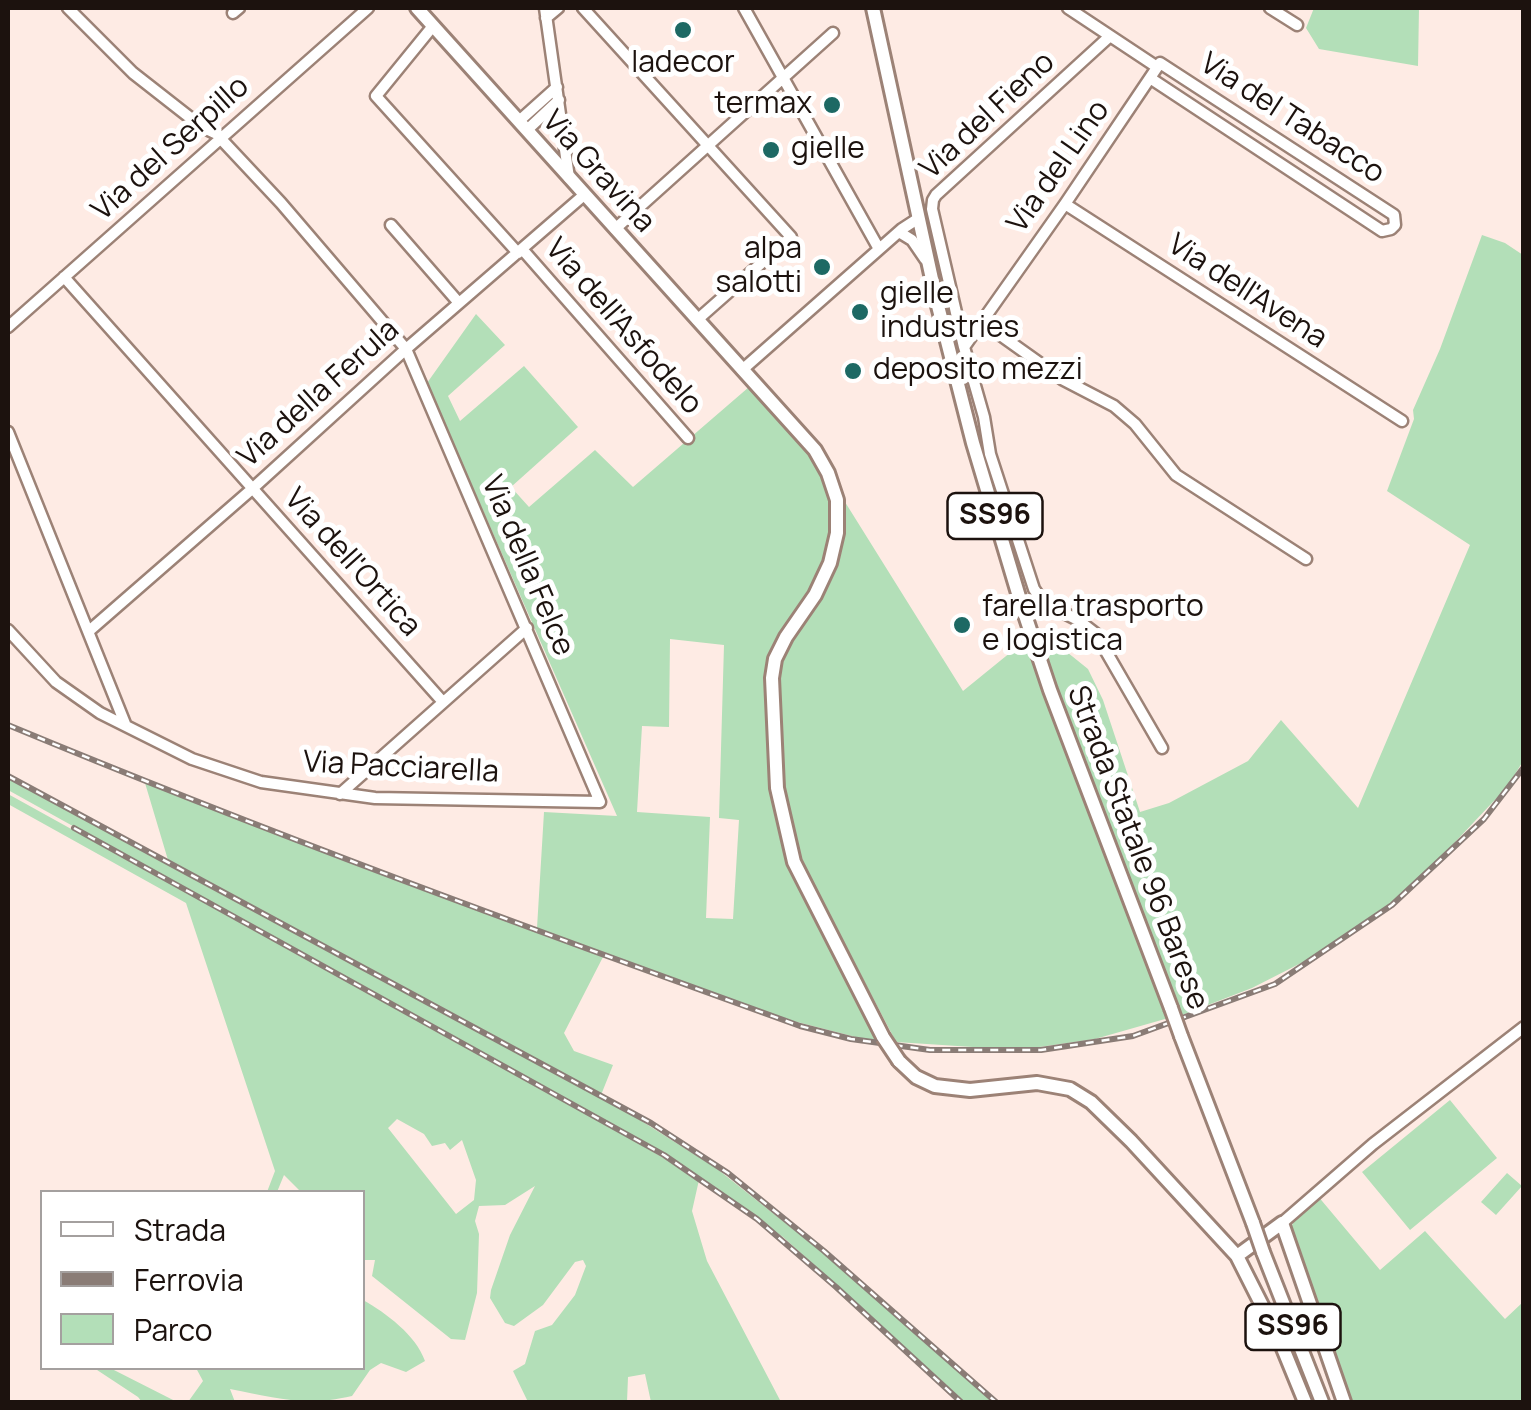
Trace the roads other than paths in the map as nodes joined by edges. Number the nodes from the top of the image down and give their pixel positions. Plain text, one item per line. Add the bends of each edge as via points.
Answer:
1 (68, 8) edge
2 (368, 8) edge
3 (417, 8) edge
4 (558, 8) edge
5 (584, 8) edge
6 (744, 8) edge
7 (874, 8) edge
8 (1068, 8) edge
9 (1270, 8) edge
10 (546, 13) edge
11 (1297, 25) dead end
12 (433, 26) junction
13 (833, 34) dead end
14 (1110, 36) junction
15 (1159, 65) junction
16 (784, 78) junction
17 (1150, 78) junction
18 (557, 87) junction
19 (559, 100) junction
20 (522, 125) junction
21 (222, 138) junction
22 (708, 146) junction
23 (569, 178) junction
24 (584, 195) junction
25 (1065, 204) junction
26 (920, 224) junction
27 (390, 225) dead end
28 (615, 229) junction
29 (903, 234) junction
30 (932, 246) junction
31 (879, 249) junction
32 (520, 251) junction
33 (929, 265) junction
34 (64, 277) junction
35 (459, 303) junction
36 (697, 320) junction
37 (982, 322) junction
38 (8, 327) edge
39 (964, 347) junction
40 (406, 349) junction
41 (742, 370) junction
42 (1402, 422) dead end
43 (8, 432) edge
44 (688, 438) dead end
45 (252, 489) junction
46 (1306, 559) dead end
47 (527, 628) junction
48 (8, 630) edge
49 (89, 631) junction
50 (443, 702) junction
51 (126, 727) junction
52 (1162, 748) dead end
53 (340, 794) junction
54 (600, 802) joint
55 (1524, 1027) edge
56 (1282, 1223) junction
57 (1237, 1256) junction
58 (1305, 1402) edge
59 (1322, 1402) edge
60 (1344, 1402) edge

1 - 21 street, Via della Felce via 133,72
2 - 21 street, Via del Serpillo
3 - 12 main road, Via Gravina
4 - 10 street
5 - 22 street
6 - 16 street
7 - 26 main road, Strada Statale 96 Barese / SS96
8 - 14 street, Via del Tabacco
9 - 11 street
10 - 18 street
12 - 20 main road, Via Gravina
12 - 32 street, Via dell'Asfodelo via 376,96
13 - 16 street
14 - 15 street, Via del Tabacco
14 - 30 street, Via del Fieno via 936,195
15 - 17 street, Via del Lino
15 - 17 street, Via del Tabacco via 1394,215 1395,225 1382,231
16 - 22 street
16 - 31 street
17 - 25 street, Via del Lino
18 - 19 street
18 - 20 street
19 - 20 street
19 - 23 street
20 - 23 main road, Via Gravina
21 - 34 street, Via del Serpillo
21 - 40 street, Via della Felce
22 - 28 street
22 - 36 street via 791,237
23 - 24 main road, Via Gravina
24 - 28 main road, Via Gravina
24 - 32 street, Via della Ferula
25 - 37 street, Via del Lino
25 - 42 street, Via dell'Avena
26 - 29 street
26 - 30 main road, Strada Statale 96 Barese / SS96
27 - 35 street
28 - 36 main road, Via Gravina
29 - 31 street
29 - 33 street
30 - 33 main road, Strada Statale 96 Barese / SS96
30 - 39 street
31 - 41 street
32 - 35 street, Via della Ferula
32 - 44 street, Via dell'Asfodelo
33 - 59 main road, Strada Statale 96 Barese / SS96, bridge via 973,443 1050,690
34 - 38 street, Via del Serpillo
34 - 45 street, Via dell'Ortica
35 - 40 street, Via della Ferula
36 - 41 main road, Via Gravina
37 - 39 street, Via del Lino
37 - 46 street via 1114,406 1176,474
39 - 52 street via 1034,589 1044,603 1096,634
40 - 45 street, Via della Ferula
40 - 47 street, Via della Felce
41 - 57 main road, Via Gravina, bridge via 815,450 838,500 830,563 776,659 777,788 794,862 883,1036 924,1082 970,1090 1038,1084 1070,1089 1091,1102
43 - 49 street
45 - 49 street, Via della Ferula
45 - 50 street, Via dell'Ortica
47 - 50 street
47 - 54 street, Via della Felce
48 - 51 street, Via Pacciarella via 66,690
49 - 51 street
50 - 53 street
51 - 53 street, Via Pacciarella via 262,782
53 - 54 street, Via Pacciarella
55 - 56 street
56 - 57 main road
56 - 60 main road
57 - 58 main road

